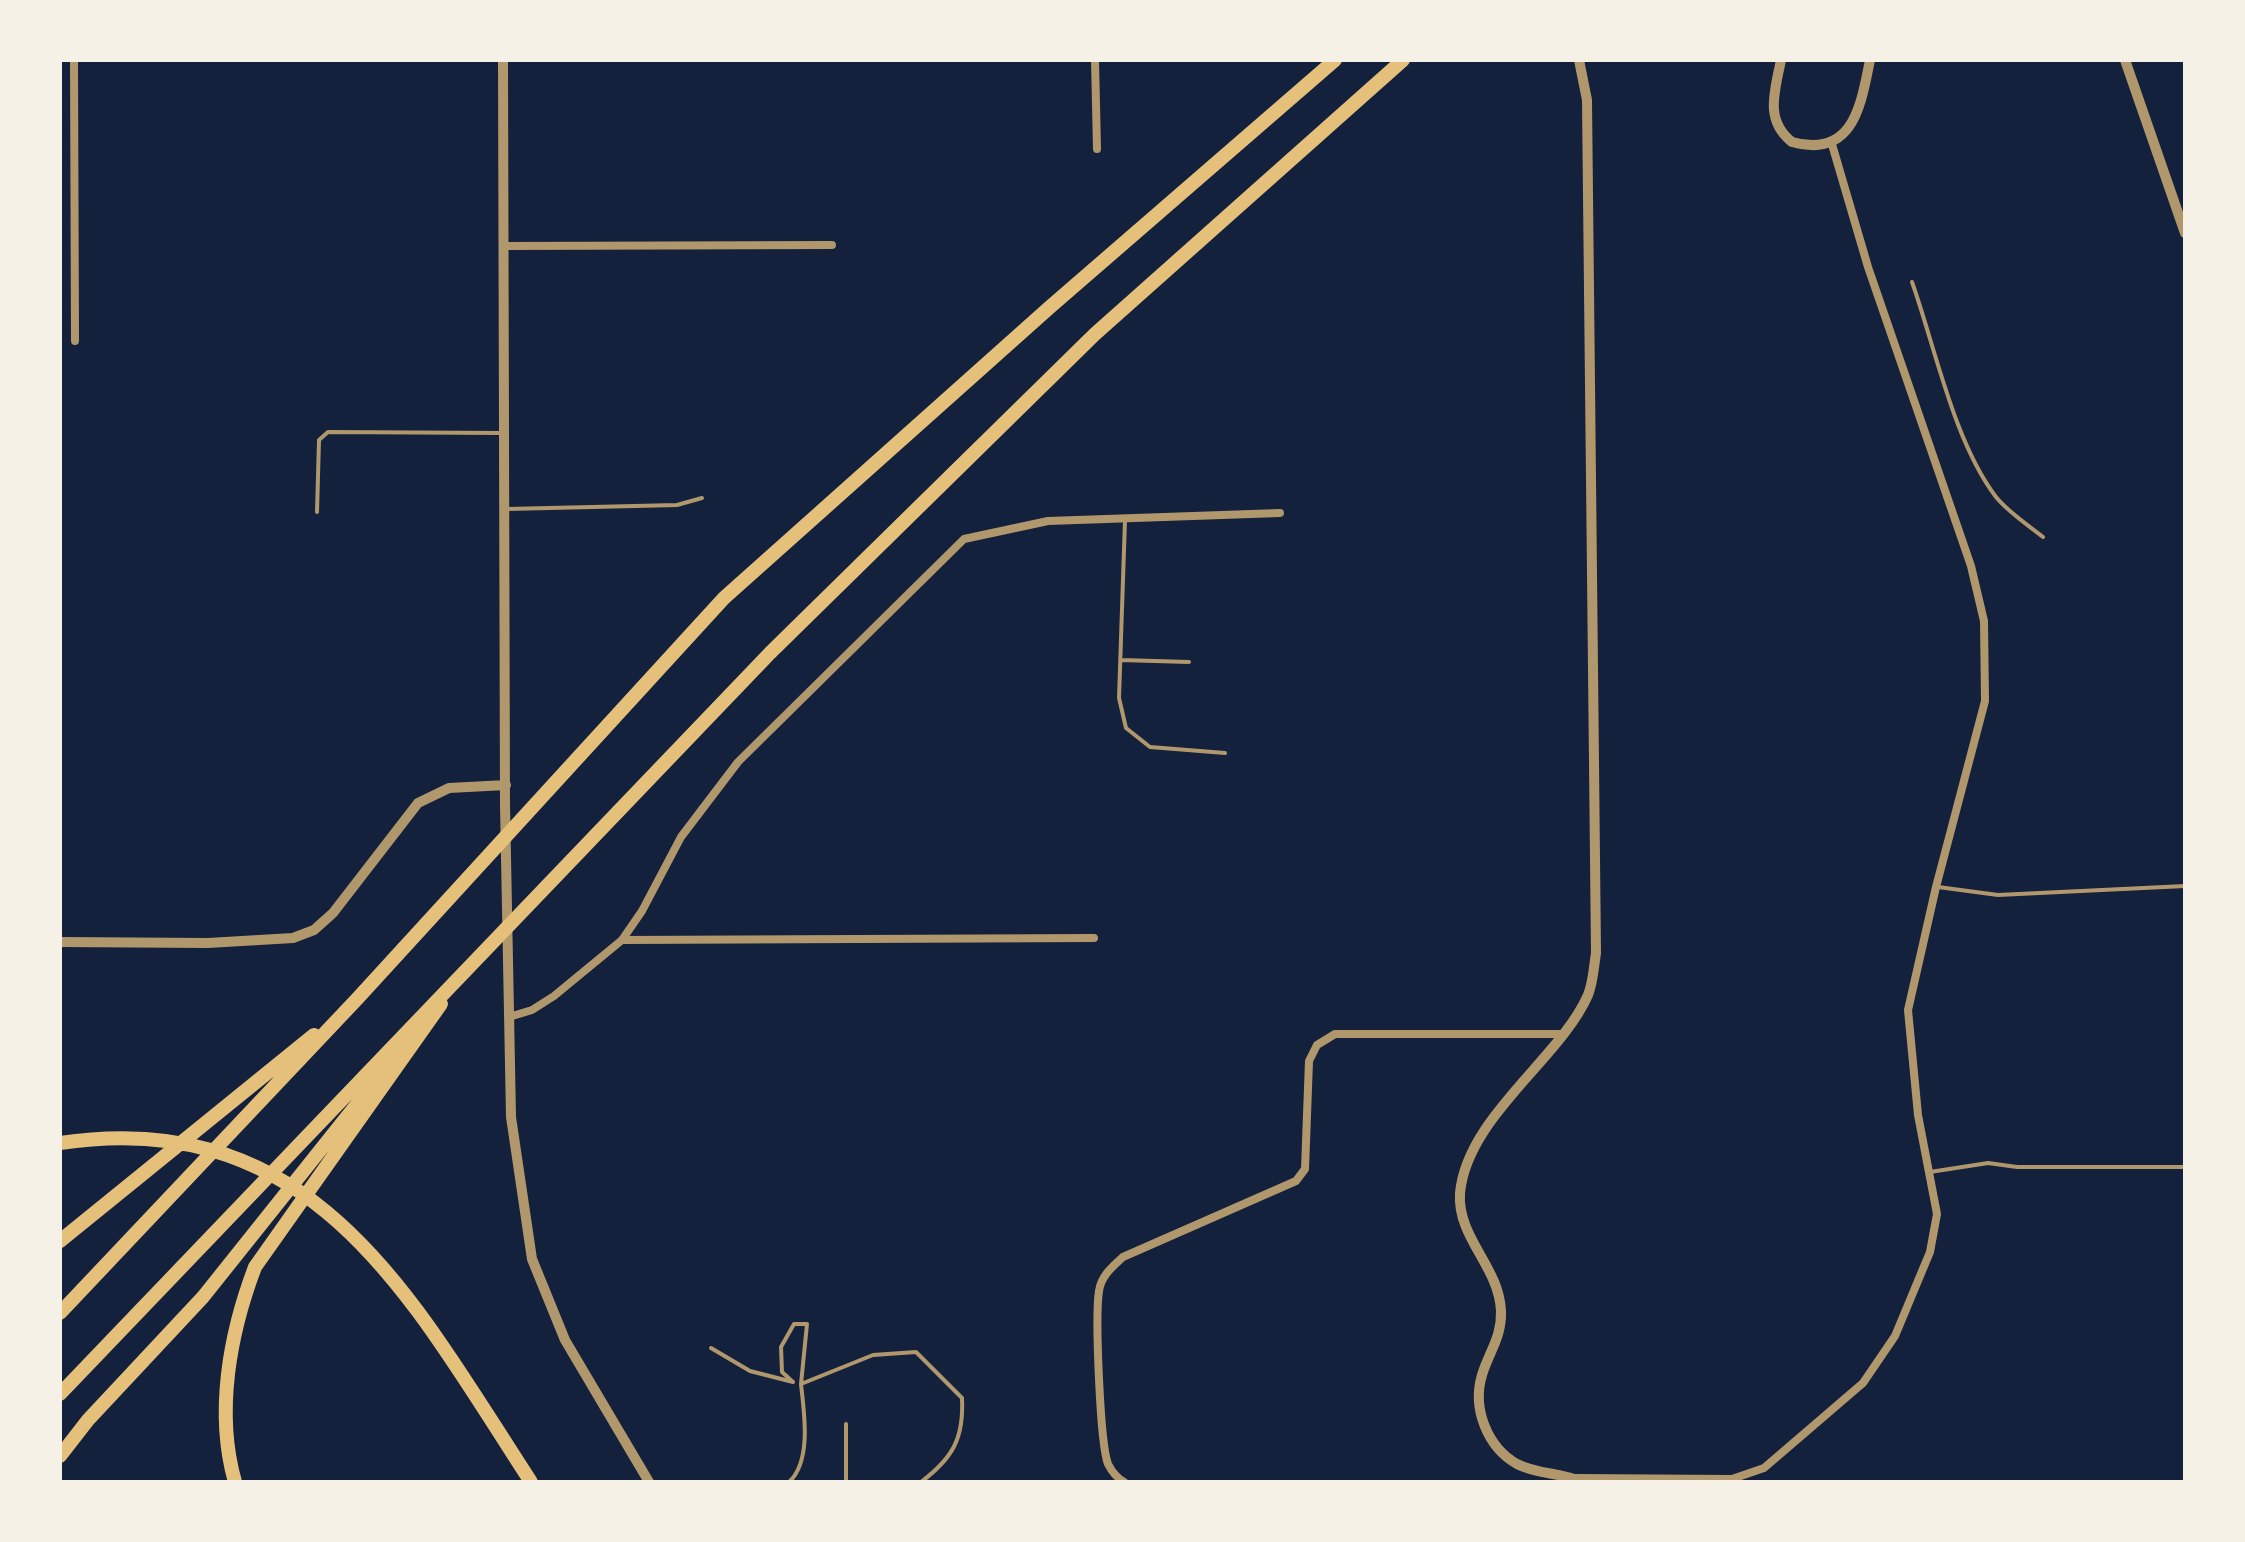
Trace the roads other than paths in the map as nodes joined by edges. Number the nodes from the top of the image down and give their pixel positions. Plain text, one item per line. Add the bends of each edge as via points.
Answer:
1 (74, 60) edge
2 (503, 60) edge
3 (1095, 60) edge
4 (1335, 60) edge
5 (1403, 60) edge
6 (1579, 60) edge
7 (1781, 60) edge
8 (1870, 60) edge
9 (2125, 60) edge
10 (1831, 141) junction
11 (1097, 149) dead end
12 (2185, 233) edge
13 (832, 245) dead end
14 (503, 246) junction
15 (1912, 282) dead end
16 (75, 341) dead end
17 (504, 433) junction
18 (702, 498) dead end
19 (505, 510) junction
20 (317, 512) dead end
21 (1280, 513) dead end
22 (1126, 517) junction
23 (2043, 537) dead end
24 (1121, 660) junction
25 (1189, 662) dead end
26 (1225, 753) dead end
27 (506, 785) junction
28 (2185, 886) edge
29 (1936, 887) junction
30 (1094, 938) dead end
31 (622, 940) junction
32 (60, 942) edge
33 (466, 968) junction
34 (357, 999) junction
35 (509, 1017) junction
36 (1564, 1034) junction
37 (60, 1143) edge
38 (2185, 1167) edge
39 (1928, 1172) junction
40 (60, 1241) edge
41 (60, 1313) edge
42 (711, 1348) dead end
43 (793, 1382) junction
44 (801, 1384) junction
45 (60, 1394) edge
46 (846, 1424) dead end
47 (60, 1456) edge
48 (1578, 1480) edge
49 (1732, 1480) edge
50 (235, 1482) edge
51 (531, 1482) edge
52 (649, 1482) edge
53 (789, 1482) edge
54 (846, 1482) edge
55 (921, 1482) edge
56 (1124, 1482) edge

1 - 16 street
2 - 14 street
3 - 11 street
4 - 34 highway via 724,598
5 - 33 highway via 1095,334 770,653
6 - 36 street via 1587,100 1596,953 1589,994
7 - 10 street via 1773,101 1779,129 1802,145
8 - 10 street via 1854,121
9 - 12 street
10 - 29 street via 1868,267 1971,566 1984,621 1985,701
13 - 14 street
14 - 17 street
15 - 23 lane via 1985,481 1998,500
17 - 19 street
17 - 20 lane via 328,432 319,440
18 - 19 lane via 677,505
19 - 27 street
21 - 22 street
22 - 24 lane
22 - 31 street via 1048,521 964,539 738,762 681,837
24 - 25 lane
24 - 26 lane via 1119,698 1126,728 1150,747
27 - 32 street via 449,788 418,803 333,913 314,930 293,938
27 - 35 street
28 - 29 lane via 1998,895
29 - 39 street via 1908,1010
30 - 31 street
31 - 35 street via 554,996
33 - 45 highway
33 - 47 highway via 203,1297
33 - 50 highway via 255,1267 239,1308 231,1356 227,1427
34 - 40 highway
34 - 41 highway
35 - 52 street via 511,1117 532,1259 565,1340
36 - 48 street via 1517,1085 1487,1130 1464,1176 1460,1204 1467,1232 1496,1283 1501,1311 1499,1338 1479,1390 1486,1430 1515,1463
36 - 56 street via 1335,1034 1317,1045 1309,1061 1305,1169 1296,1181 1123,1257 1107,1271 1099,1290 1099,1369 1107,1462
37 - 51 highway via 91,1138 170,1140 241,1160 313,1200 373,1253 412,1301
38 - 39 lane via 1988,1163
39 - 49 street via 1937,1214 1930,1252 1895,1336 1852,1392 1764,1468
42 - 43 lane via 750,1371
43 - 44 lane
43 - 44 lane via 782,1372 781,1347 794,1324 807,1324
44 - 53 lane via 804,1440 796,1476
44 - 55 lane via 873,1355 916,1352 962,1398 963,1423 947,1463
46 - 54 lane
48 - 49 street

